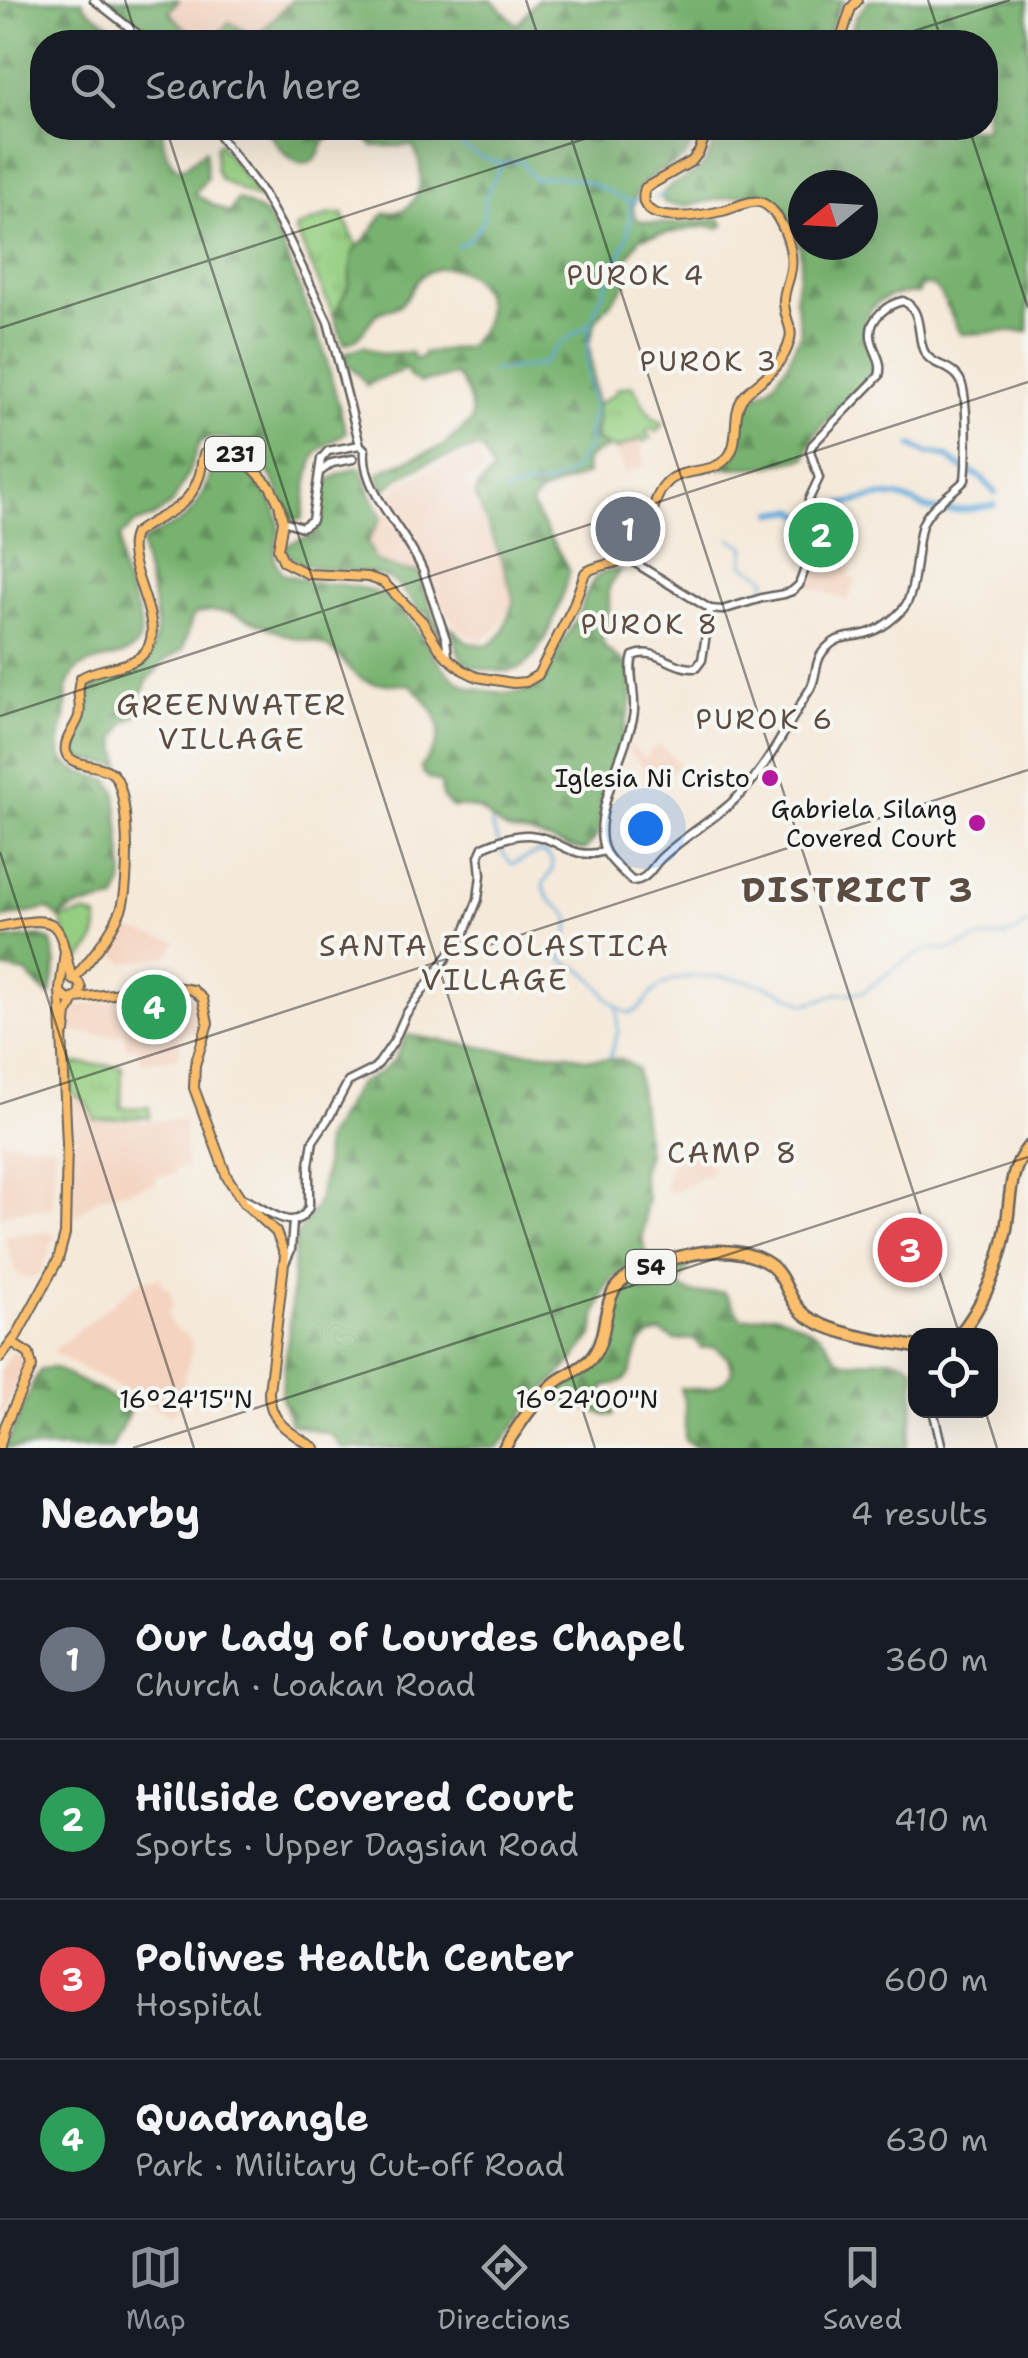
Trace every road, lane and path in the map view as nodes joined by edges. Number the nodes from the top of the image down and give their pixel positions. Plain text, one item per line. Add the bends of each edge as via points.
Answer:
1 (94, 0) edge
2 (858, 0) edge
3 (133, 30) edge
4 (844, 30) edge
5 (223, 140) edge
6 (703, 140) edge
7 (356, 447) junction
8 (364, 457) junction
9 (353, 458) junction
10 (318, 476) junction
11 (283, 522) junction
12 (627, 558) junction
13 (710, 609) junction
14 (448, 658) junction
15 (604, 846) junction
16 (0, 927) edge
17 (64, 951) junction
18 (76, 982) junction
19 (60, 990) junction
20 (101, 996) junction
21 (75, 999) junction
22 (63, 1046) junction
23 (1028, 1146) edge
24 (239, 1197) junction
25 (293, 1221) junction
26 (284, 1263) junction
27 (964, 1328) edge
28 (16, 1342) junction
29 (908, 1345) edge
30 (0, 1358) edge
31 (934, 1418) edge
32 (2, 1427) edge
33 (0, 1446) edge
34 (315, 1448) edge
35 (504, 1448) edge
36 (942, 1448) edge

1 - 3 street
2 - 4 main road
5 - 7 street via 263,193 328,322
6 - 12 main road via 696,156 648,186 642,199 649,212 668,216 752,202 772,210 792,255 784,306 792,328 775,369 739,404 730,455 665,484 644,538
7 - 8 street via 365,450
7 - 9 street
7 - 10 street via 328,452
8 - 9 street
8 - 14 street via 380,503 423,570
9 - 10 street via 326,466
10 - 11 street via 312,520 302,527
11 - 14 main road, 231 via 278,549 284,562 308,574 383,582
11 - 18 main road, 231 via 262,477 217,448 204,454 186,501 131,538 150,642 134,660 81,678 78,718 66,749 72,760 109,771 124,792 125,897
12 - 13 street
12 - 14 main road, 231 via 584,573 573,607 532,679 487,680
13 - 15 street via 696,668 646,652 633,656 635,711 606,798
13 - 15 street via 784,594 801,582 815,541 809,500 819,478 812,445 879,376 870,334 874,322 885,308 903,301 912,306 926,355 960,379 965,480 924,522 904,608 876,630 842,637 820,655 815,682 760,772 643,879 632,881
15 - 25 street via 572,852 531,835 482,849 478,899 465,932 379,1063 348,1082 313,1141 310,1207
16 - 17 main road via 50,921 62,934
17 - 18 main road
17 - 19 main road
18 - 19 main road, 231 via 64,981
18 - 20 main road
18 - 21 main road, 231
19 - 21 main road via 66,1000
19 - 22 main road, 231
20 - 21 main road
20 - 24 main road via 178,987 203,999 208,1023 194,1088
21 - 22 main road, 231
22 - 28 main road, 231 via 66,1232
23 - 27 highway via 1014,1175 990,1282
24 - 25 street
24 - 26 main road via 276,1232
25 - 26 street via 292,1250
26 - 34 main road via 270,1409 280,1426
28 - 30 main road, 231
28 - 32 main road via 32,1368
29 - 35 highway, 54 via 812,1319 764,1261 728,1251 690,1255 618,1285 592,1358 552,1386
31 - 36 street
32 - 33 main road

